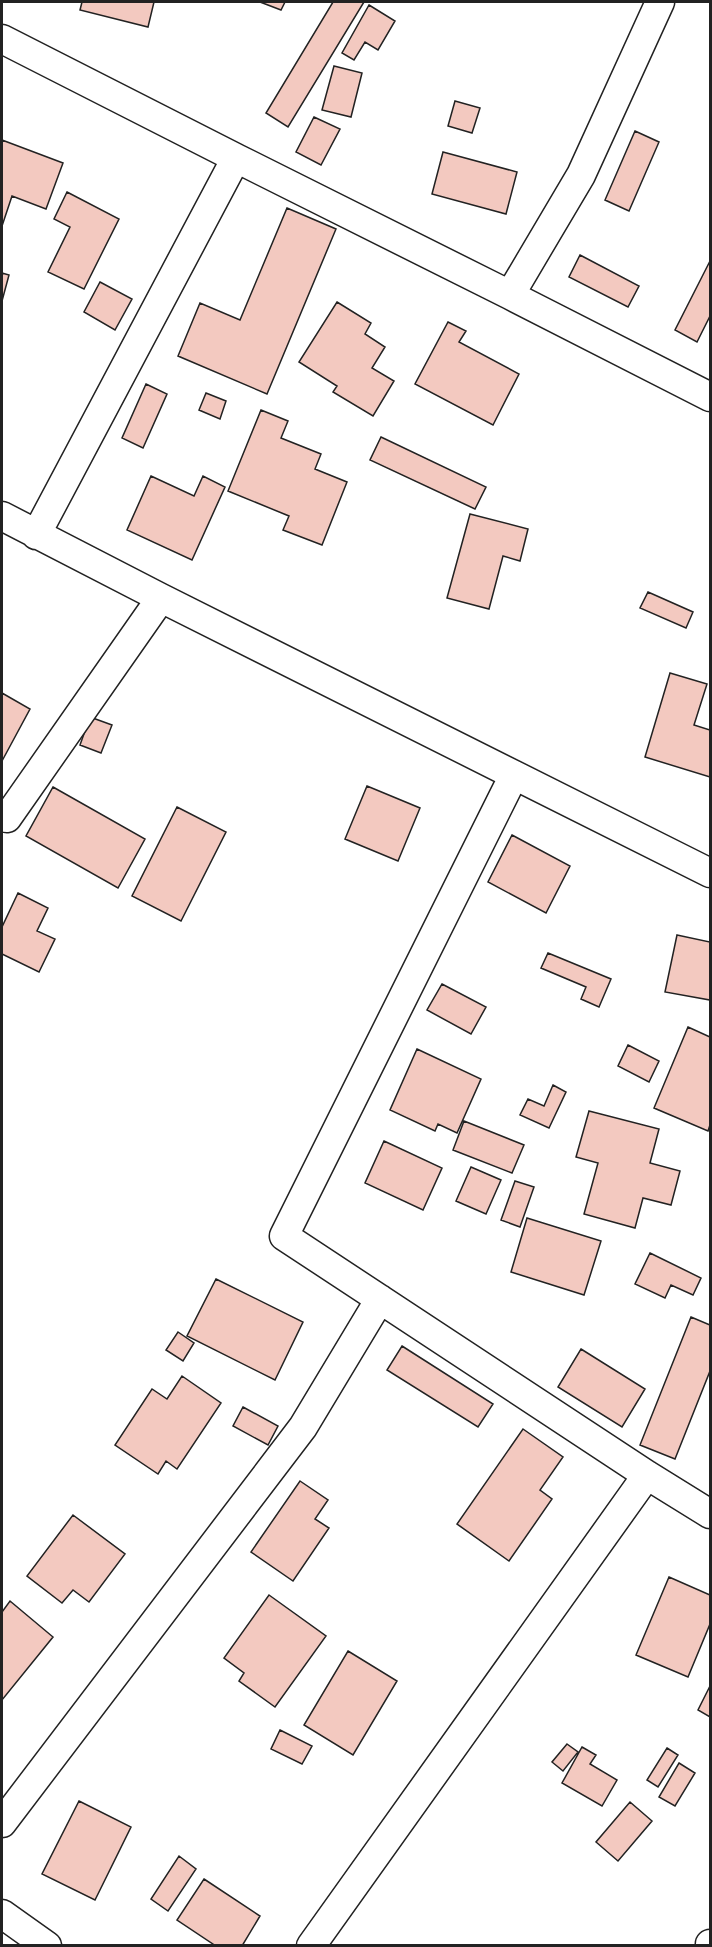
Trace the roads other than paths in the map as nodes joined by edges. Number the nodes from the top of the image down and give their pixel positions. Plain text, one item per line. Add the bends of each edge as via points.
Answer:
1 (660, 2) edge
2 (2, 39) edge
3 (236, 158) junction
4 (510, 295) junction
5 (711, 397) edge
6 (2, 516) edge
7 (36, 535) junction
8 (161, 598) junction
9 (514, 775) junction
10 (7, 818) dead end
11 (711, 873) edge
12 (380, 1299) junction
13 (647, 1474) junction
14 (711, 1514) edge
15 (2, 1823) edge
16 (2, 1914) edge
17 (47, 1946) edge
18 (311, 1946) edge

1 - 4 street via 581,175
2 - 3 street
3 - 4 street
3 - 7 street
4 - 5 street
6 - 7 street
7 - 8 street
8 - 9 street
8 - 10 street
9 - 11 street
9 - 12 street via 284,1236
12 - 13 street
12 - 15 street via 303,1427
13 - 14 street
13 - 18 street
16 - 17 street

